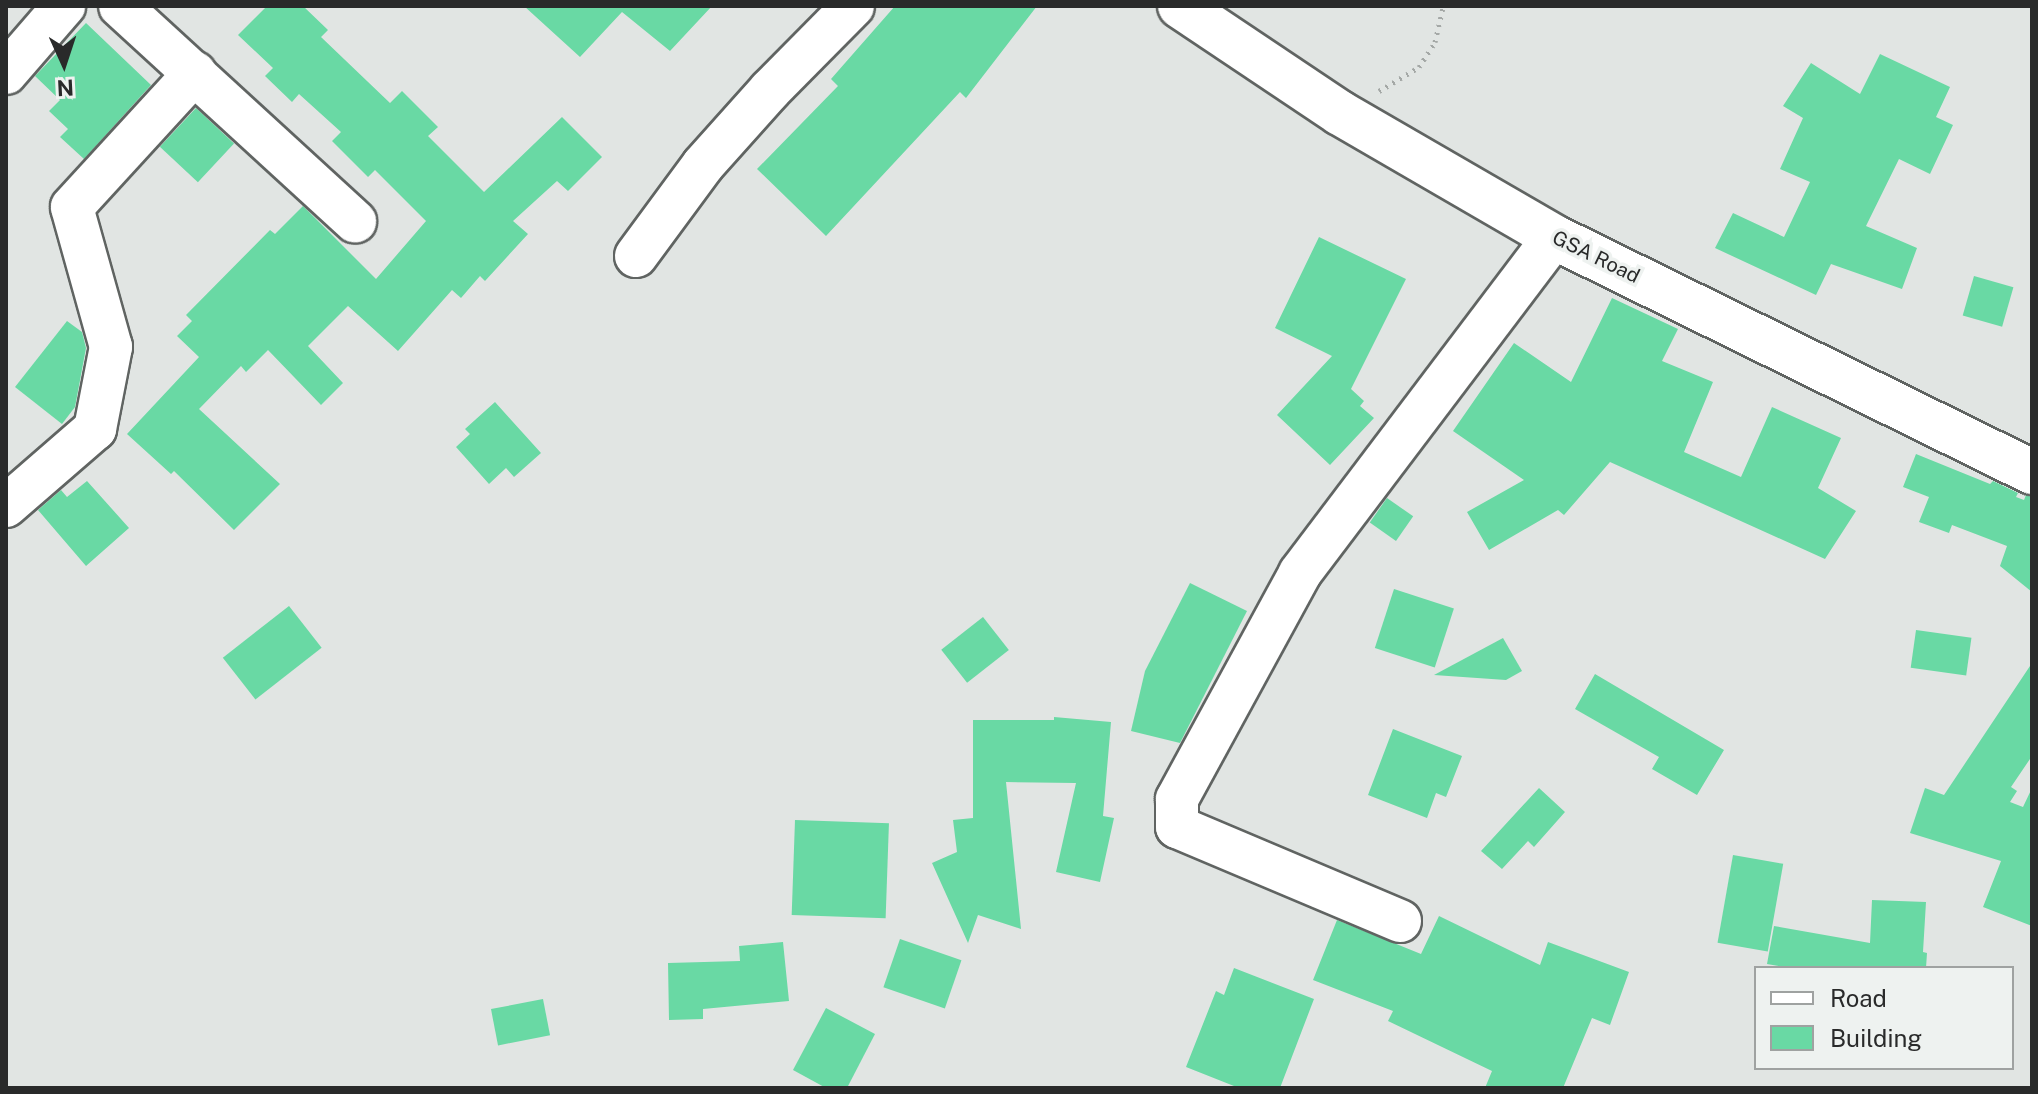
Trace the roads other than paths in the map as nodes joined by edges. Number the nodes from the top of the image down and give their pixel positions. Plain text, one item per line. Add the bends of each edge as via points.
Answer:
1 (64, 6) edge
2 (120, 6) edge
3 (853, 6) edge
4 (1180, 6) edge
5 (6, 73) edge
6 (195, 73) junction
7 (355, 221) dead end
8 (1554, 237) junction
9 (636, 256) dead end
10 (2032, 472) edge
11 (6, 506) edge
12 (1400, 921) dead end

1 - 5 street
2 - 6 street
3 - 9 street via 703,165
4 - 8 street, GSA Road via 1340,113
6 - 7 street
6 - 11 street via 72,207 111,347 95,429
8 - 10 street, GSA Road
8 - 12 street via 1300,573 1177,799 1177,827

